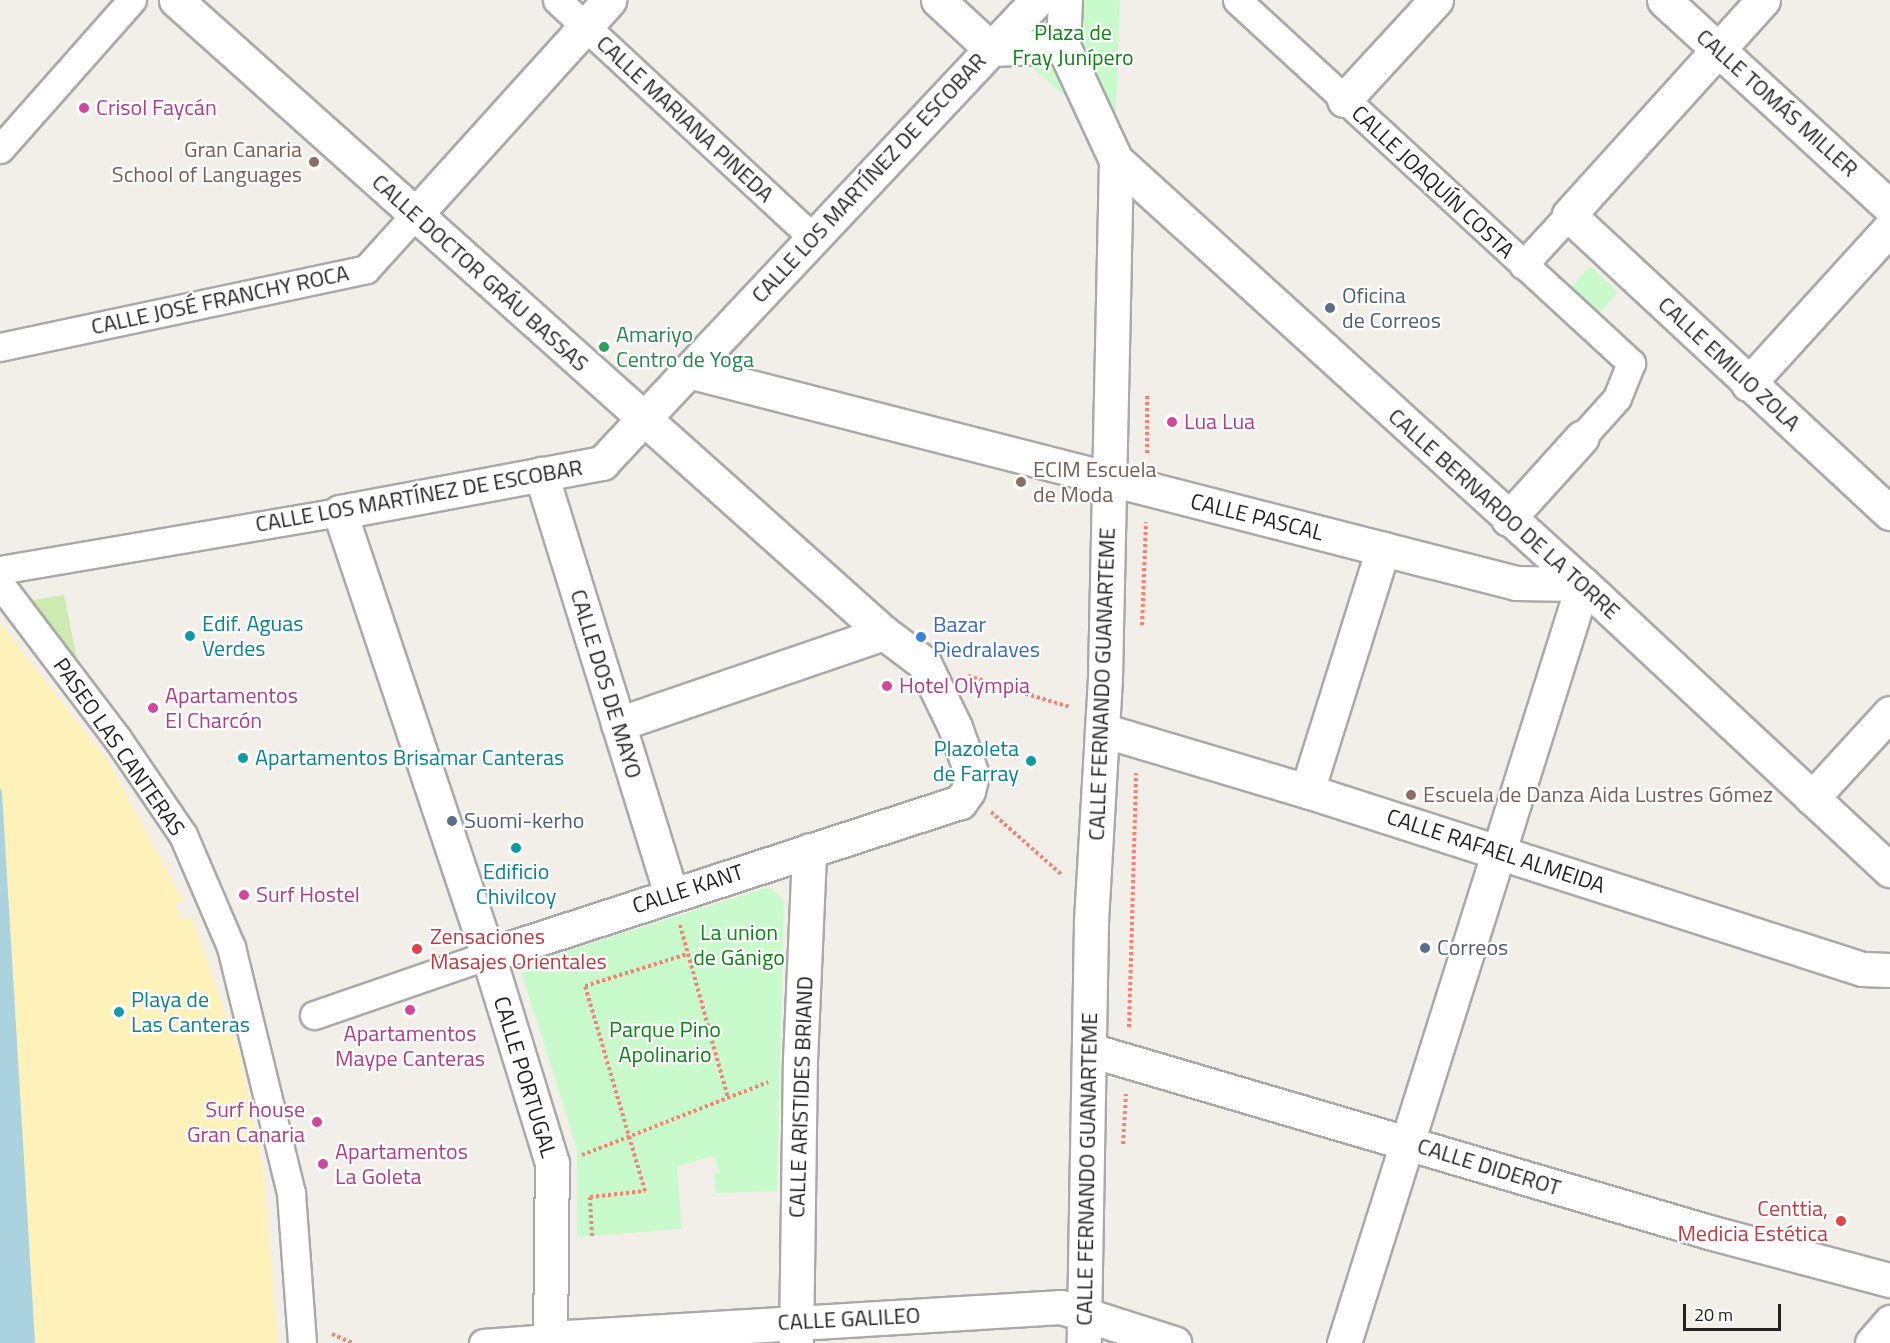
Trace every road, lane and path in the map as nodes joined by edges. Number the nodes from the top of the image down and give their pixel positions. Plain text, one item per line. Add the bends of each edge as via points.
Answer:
1 (132, 0) edge
2 (176, 0) edge
3 (557, 0) edge
4 (609, 0) edge
5 (938, 0) edge
6 (1037, 0) edge
7 (1065, 0) edge
8 (1237, 0) edge
9 (1436, 0) edge
10 (1664, 0) edge
11 (1763, 0) edge
12 (586, 26) junction
13 (1063, 46) junction
14 (991, 49) junction
15 (1718, 50) junction
16 (1344, 100) junction
17 (0, 149) edge
18 (1116, 160) junction
19 (1890, 207) edge
20 (415, 215) junction
21 (1569, 215) junction
22 (1890, 228) edge
23 (813, 238) junction
24 (1523, 265) junction
25 (0, 347) edge
26 (688, 371) junction
27 (1748, 384) junction
28 (644, 418) junction
29 (1582, 437) joint
30 (541, 474) junction
31 (1108, 478) junction
32 (340, 512) junction
33 (1890, 513) edge
34 (1508, 519) junction
35 (1383, 549) junction
36 (0, 570) edge
37 (0, 584) edge
38 (1583, 584) junction
39 (884, 633) junction
40 (924, 663) junction
41 (1890, 713) edge
42 (1103, 723) junction
43 (618, 724) junction
44 (1307, 791) junction
45 (964, 797) junction
46 (1812, 798) junction
47 (809, 850) junction
48 (1498, 852) junction
49 (1890, 870) edge
50 (1093, 902) junction
51 (674, 905) junction
52 (688, 954) junction
53 (488, 955) junction
54 (1890, 970) edge
55 (314, 1015) dead end
56 (1090, 1050) junction
57 (780, 1077) dead end
58 (728, 1098) junction
59 (632, 1136) junction
60 (1408, 1142) junction
61 (578, 1157) dead end
62 (592, 1236) dead end
63 (1890, 1280) edge
64 (1890, 1322) edge
65 (1085, 1329) edge
66 (796, 1332) edge
67 (550, 1340) edge
68 (302, 1343) edge
69 (483, 1343) edge
70 (1174, 1343) edge
71 (1344, 1343) edge
72 (1872, 1343) edge

1 - 17 street
2 - 20 street, CALLE DOCTOR GRÁU BASSAS
3 - 12 street, CALLE MARIANA PINEDA
4 - 12 street, CALLE JOSÉ FRANCHY ROCA
5 - 14 street
6 - 14 street, CALLE LOS MARTÍNEZ DE ESCOBAR
7 - 13 street, CALLE FERNANDO GUANARTEME
8 - 16 street, CALLE JOAQUÍN COSTA
9 - 16 street
10 - 15 street, CALLE TOMÁS MILLER
11 - 15 street
12 - 20 street, CALLE JOSÉ FRANCHY ROCA
12 - 23 street, CALLE MARIANA PINEDA
13 - 14 street
13 - 18 street, CALLE FERNANDO GUANARTEME
14 - 23 street, CALLE LOS MARTÍNEZ DE ESCOBAR
15 - 19 street, CALLE TOMÁS MILLER
15 - 21 street
16 - 24 street, CALLE JOAQUÍN COSTA
18 - 31 street, CALLE FERNANDO GUANARTEME
18 - 34 street, CALLE BERNARDO DE LA TORRE
20 - 25 street, CALLE JOSÉ FRANCHY ROCA via 366,269
20 - 28 street, CALLE DOCTOR GRÁU BASSAS
21 - 24 street
21 - 27 street, CALLE EMILIO ZOLA
22 - 27 street
23 - 26 street, CALLE LOS MARTÍNEZ DE ESCOBAR
24 - 29 street, CALLE JOAQUÍN COSTA via 1631,363 1617,398
26 - 28 street, CALLE LOS MARTÍNEZ DE ESCOBAR
26 - 31 street, CALLE PASCAL
27 - 33 street, CALLE EMILIO ZOLA
28 - 30 street, CALLE LOS MARTÍNEZ DE ESCOBAR via 602,463
28 - 39 street, CALLE DOCTOR GRÁU BASSAS
29 - 34 street
30 - 32 street, CALLE LOS MARTÍNEZ DE ESCOBAR
30 - 43 street, CALLE DOS DE MAYO
31 - 35 street, CALLE PASCAL
31 - 42 street, CALLE FERNANDO GUANARTEME
32 - 36 street, CALLE LOS MARTÍNEZ DE ESCOBAR
32 - 53 street, CALLE PORTUGAL
34 - 38 street, CALLE BERNARDO DE LA TORRE
35 - 38 street, CALLE PASCAL via 1516,583
35 - 44 street
37 - 68 street, PASEO LAS CANTERAS via 117,738 183,834 231,948 291,1193
38 - 46 street, CALLE BERNARDO DE LA TORRE
38 - 48 street
39 - 40 street, CALLE DOCTOR GRÁU BASSAS
39 - 43 street
40 - 42 path
40 - 45 street, CALLE DOCTOR GRÁU BASSAS via 955,727 972,776
41 - 46 street
42 - 44 street, CALLE RAFAEL ALMEIDA
42 - 50 street, CALLE FERNANDO GUANARTEME
43 - 51 street, CALLE DOS DE MAYO
44 - 48 street, CALLE RAFAEL ALMEIDA
45 - 47 street, CALLE KANT
45 - 50 path
46 - 49 street, CALLE BERNARDO DE LA TORRE
47 - 51 street, CALLE KANT
47 - 66 street, CALLE ARISTIDES BRIAND via 800,1060
48 - 54 street, CALLE RAFAEL ALMEIDA via 1862,969
48 - 60 street
50 - 56 street, CALLE FERNANDO GUANARTEME
51 - 52 path
51 - 53 street, CALLE KANT
52 - 58 path
52 - 59 path via 585,986
53 - 55 street, CALLE KANT
53 - 67 street, CALLE PORTUGAL via 552,1163
56 - 60 street, CALLE DIDEROT
56 - 65 street, CALLE FERNANDO GUANARTEME
57 - 58 path
58 - 59 path
59 - 61 path
59 - 62 path via 645,1191 590,1197
60 - 63 street, CALLE DIDEROT via 1709,1232
60 - 71 street
64 - 72 street
65 - 66 street, CALLE GALILEO via 1060,1307
65 - 70 street, CALLE GALILEO
66 - 67 street, CALLE GALILEO
67 - 69 street, CALLE GALILEO

